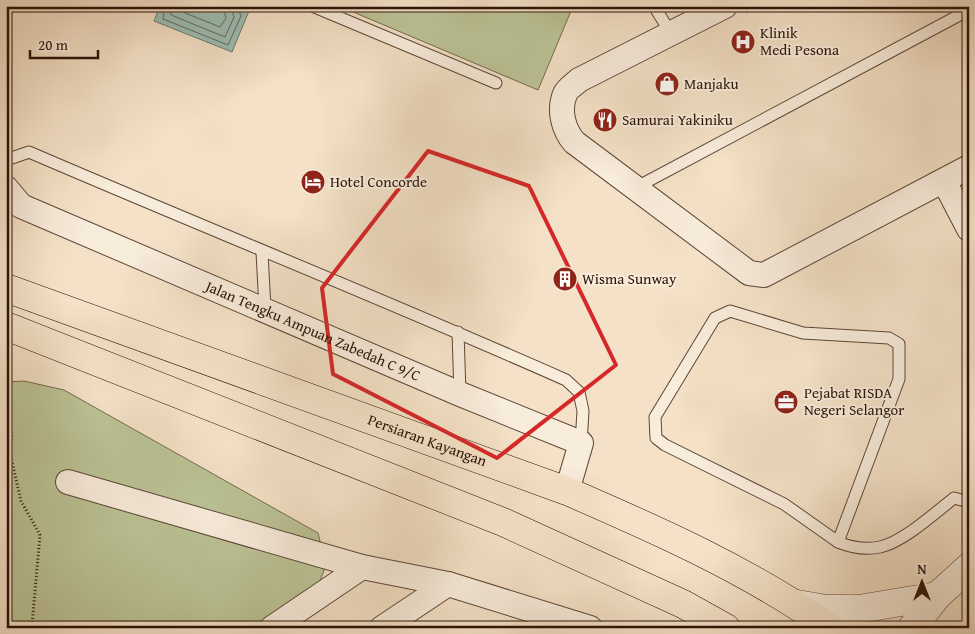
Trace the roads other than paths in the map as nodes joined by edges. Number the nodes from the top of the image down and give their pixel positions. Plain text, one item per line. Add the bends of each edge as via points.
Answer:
1 (312, 6) edge
2 (654, 6) edge
3 (725, 6) edge
4 (969, 10) edge
5 (672, 35) junction
6 (496, 83) dead end
7 (6, 160) edge
8 (969, 167) edge
9 (944, 181) junction
10 (6, 188) edge
11 (634, 189) junction
12 (969, 229) edge
13 (262, 252) junction
14 (6, 266) edge
15 (6, 288) edge
16 (54, 306) junction
17 (265, 309) junction
18 (6, 326) edge
19 (458, 332) junction
20 (6, 341) edge
21 (61, 347) junction
22 (460, 394) junction
23 (581, 443) junction
24 (68, 482) dead end
25 (567, 491) junction
26 (969, 502) edge
27 (838, 542) junction
28 (362, 567) junction
29 (969, 567) edge
30 (448, 584) junction
31 (937, 596) junction
32 (797, 604) junction
33 (272, 628) edge
34 (382, 628) edge
35 (590, 628) edge
36 (726, 628) edge
37 (830, 628) edge
38 (912, 628) edge

1 - 6 lane
2 - 5 lane
3 - 5 street
4 - 11 lane
5 - 11 street via 579,80 565,93 562,112 565,132
7 - 13 lane via 29,152
8 - 9 street
9 - 11 street via 757,276
9 - 12 street
10 - 17 street, Jalan Tengku Ampuan Zabedah C 9/C via 21,206
13 - 17 lane
13 - 19 lane
14 - 16 main road
15 - 16 main road, Persiaran Kayangan
16 - 25 main road, Persiaran Kayangan
17 - 22 street, Jalan Tengku Ampuan Zabedah C 9/C
18 - 21 main road
19 - 22 lane
19 - 23 lane via 566,380 579,392 583,411
20 - 21 main road
21 - 36 main road via 503,522 683,604
22 - 23 street, Jalan Tengku Ampuan Zabedah C 9/C
23 - 25 street
24 - 28 street
25 - 32 main road, Persiaran Kayangan via 633,520
26 - 27 lane via 954,498 909,532 880,547 853,547
27 - 27 lane via 784,504 656,438 655,417 715,318 730,311 802,333 889,338 899,344 899,379
28 - 30 street
28 - 33 street
29 - 31 street
30 - 34 street
30 - 35 street
31 - 32 street via 859,609 826,609
31 - 38 street
32 - 37 main road, Persiaran Kayangan

